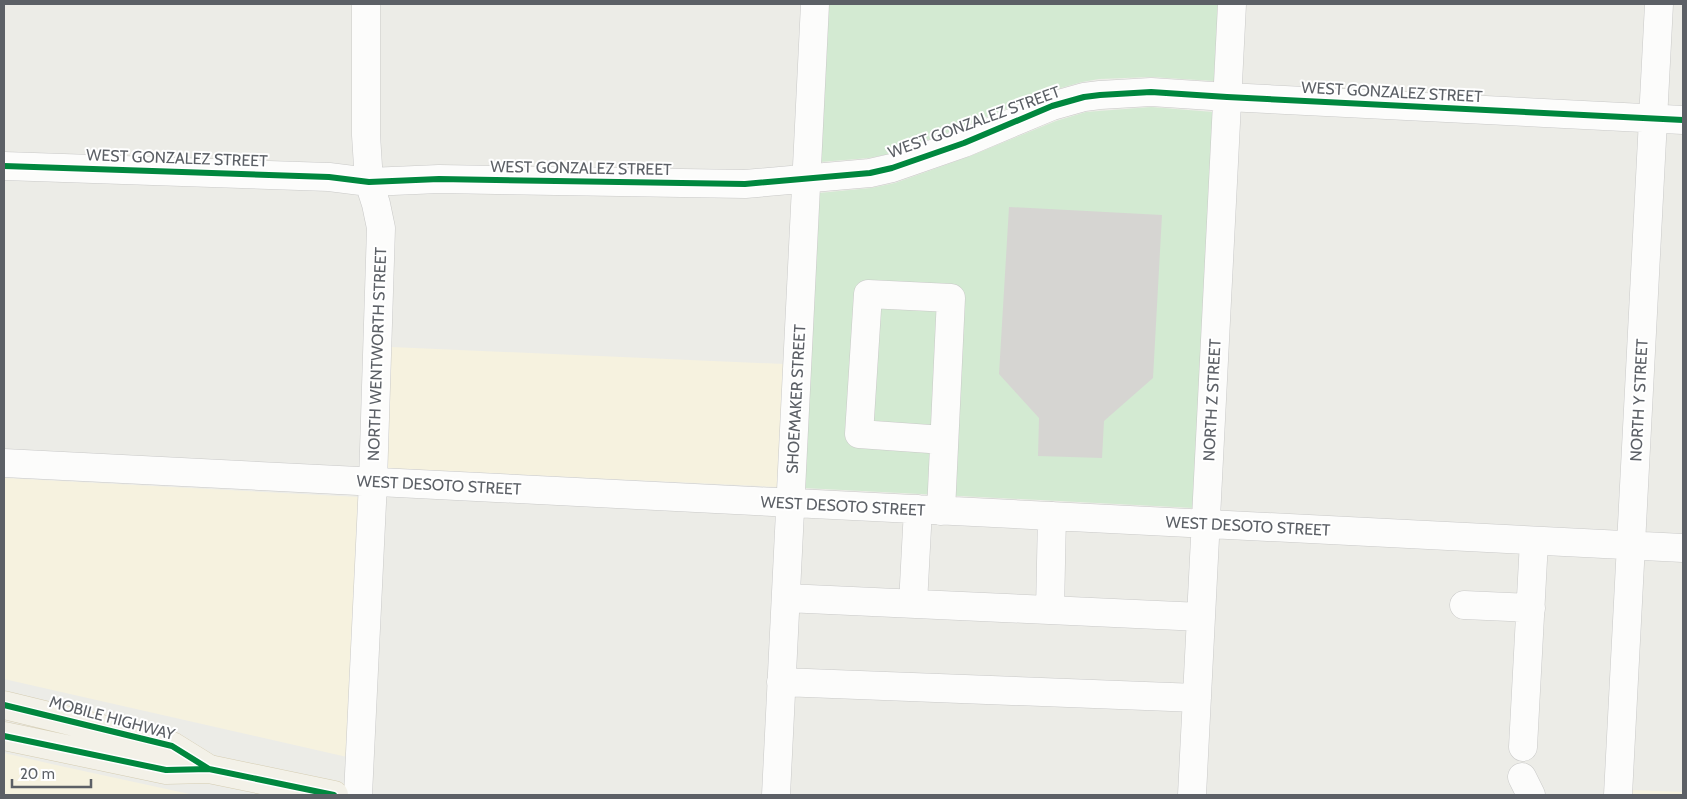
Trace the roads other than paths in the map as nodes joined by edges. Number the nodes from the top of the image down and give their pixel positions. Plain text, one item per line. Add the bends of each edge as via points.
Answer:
1 (366, 4) edge
2 (816, 4) edge
3 (1232, 4) edge
4 (1659, 4) edge
5 (1227, 97) junction
6 (1654, 118) junction
7 (1683, 120) edge
8 (4, 166) edge
9 (806, 178) junction
10 (369, 182) junction
11 (944, 440) junction
12 (4, 463) edge
13 (373, 482) junction
14 (790, 503) junction
15 (930, 510) junction
16 (1052, 516) junction
17 (1206, 524) junction
18 (1534, 540) junction
19 (1631, 545) junction
20 (1683, 548) edge
21 (786, 598) junction
22 (913, 604) junction
23 (1464, 605) dead end
24 (1531, 608) junction
25 (1050, 610) junction
26 (1202, 617) junction
27 (782, 682) junction
28 (1197, 698) junction
29 (4, 705) edge
30 (4, 736) edge
31 (1523, 746) dead end
32 (209, 769) junction
33 (334, 795) edge
34 (358, 795) edge
35 (776, 795) edge
36 (1192, 795) edge
37 (1618, 795) edge

1 - 10 street, NORTH WENTWORTH STREET
2 - 9 street, SHOEMAKER STREET
3 - 5 street, NORTH Z STREET
4 - 6 street, NORTH Y STREET
5 - 6 street, WEST GONZALEZ STREET
5 - 9 street, WEST GONZALEZ STREET via 1151,92 1084,97 1052,106 964,143 892,168
5 - 17 street, NORTH Z STREET
6 - 7 street, WEST GONZALEZ STREET
6 - 19 street, NORTH Y STREET
8 - 10 street, WEST GONZALEZ STREET via 329,177
9 - 10 street, WEST GONZALEZ STREET via 745,184 439,179
9 - 14 street, SHOEMAKER STREET
10 - 13 street, NORTH WENTWORTH STREET via 381,228
11 - 11 street via 951,298 868,294 860,434
11 - 15 street
12 - 13 street, WEST DESOTO STREET
13 - 14 street, WEST DESOTO STREET
13 - 34 street, NORTH WENTWORTH STREET
14 - 15 street, WEST DESOTO STREET
14 - 21 street, SHOEMAKER STREET
15 - 16 street, WEST DESOTO STREET
15 - 22 street
16 - 17 street, WEST DESOTO STREET
16 - 25 street
17 - 18 street, WEST DESOTO STREET
17 - 26 street, NORTH Z STREET
18 - 19 street, WEST DESOTO STREET
18 - 24 street
19 - 20 street, WEST DESOTO STREET
19 - 37 street, NORTH Y STREET
21 - 22 street
21 - 27 street, SHOEMAKER STREET
22 - 25 street
23 - 24 street
24 - 31 street
25 - 26 street
26 - 28 street, NORTH Z STREET
27 - 28 street
27 - 35 street, SHOEMAKER STREET
28 - 36 street, NORTH Z STREET
29 - 32 main road, MOBILE HIGHWAY via 172,746
30 - 32 main road, MOBILE HIGHWAY via 166,770
32 - 33 main road, MOBILE HIGHWAY

